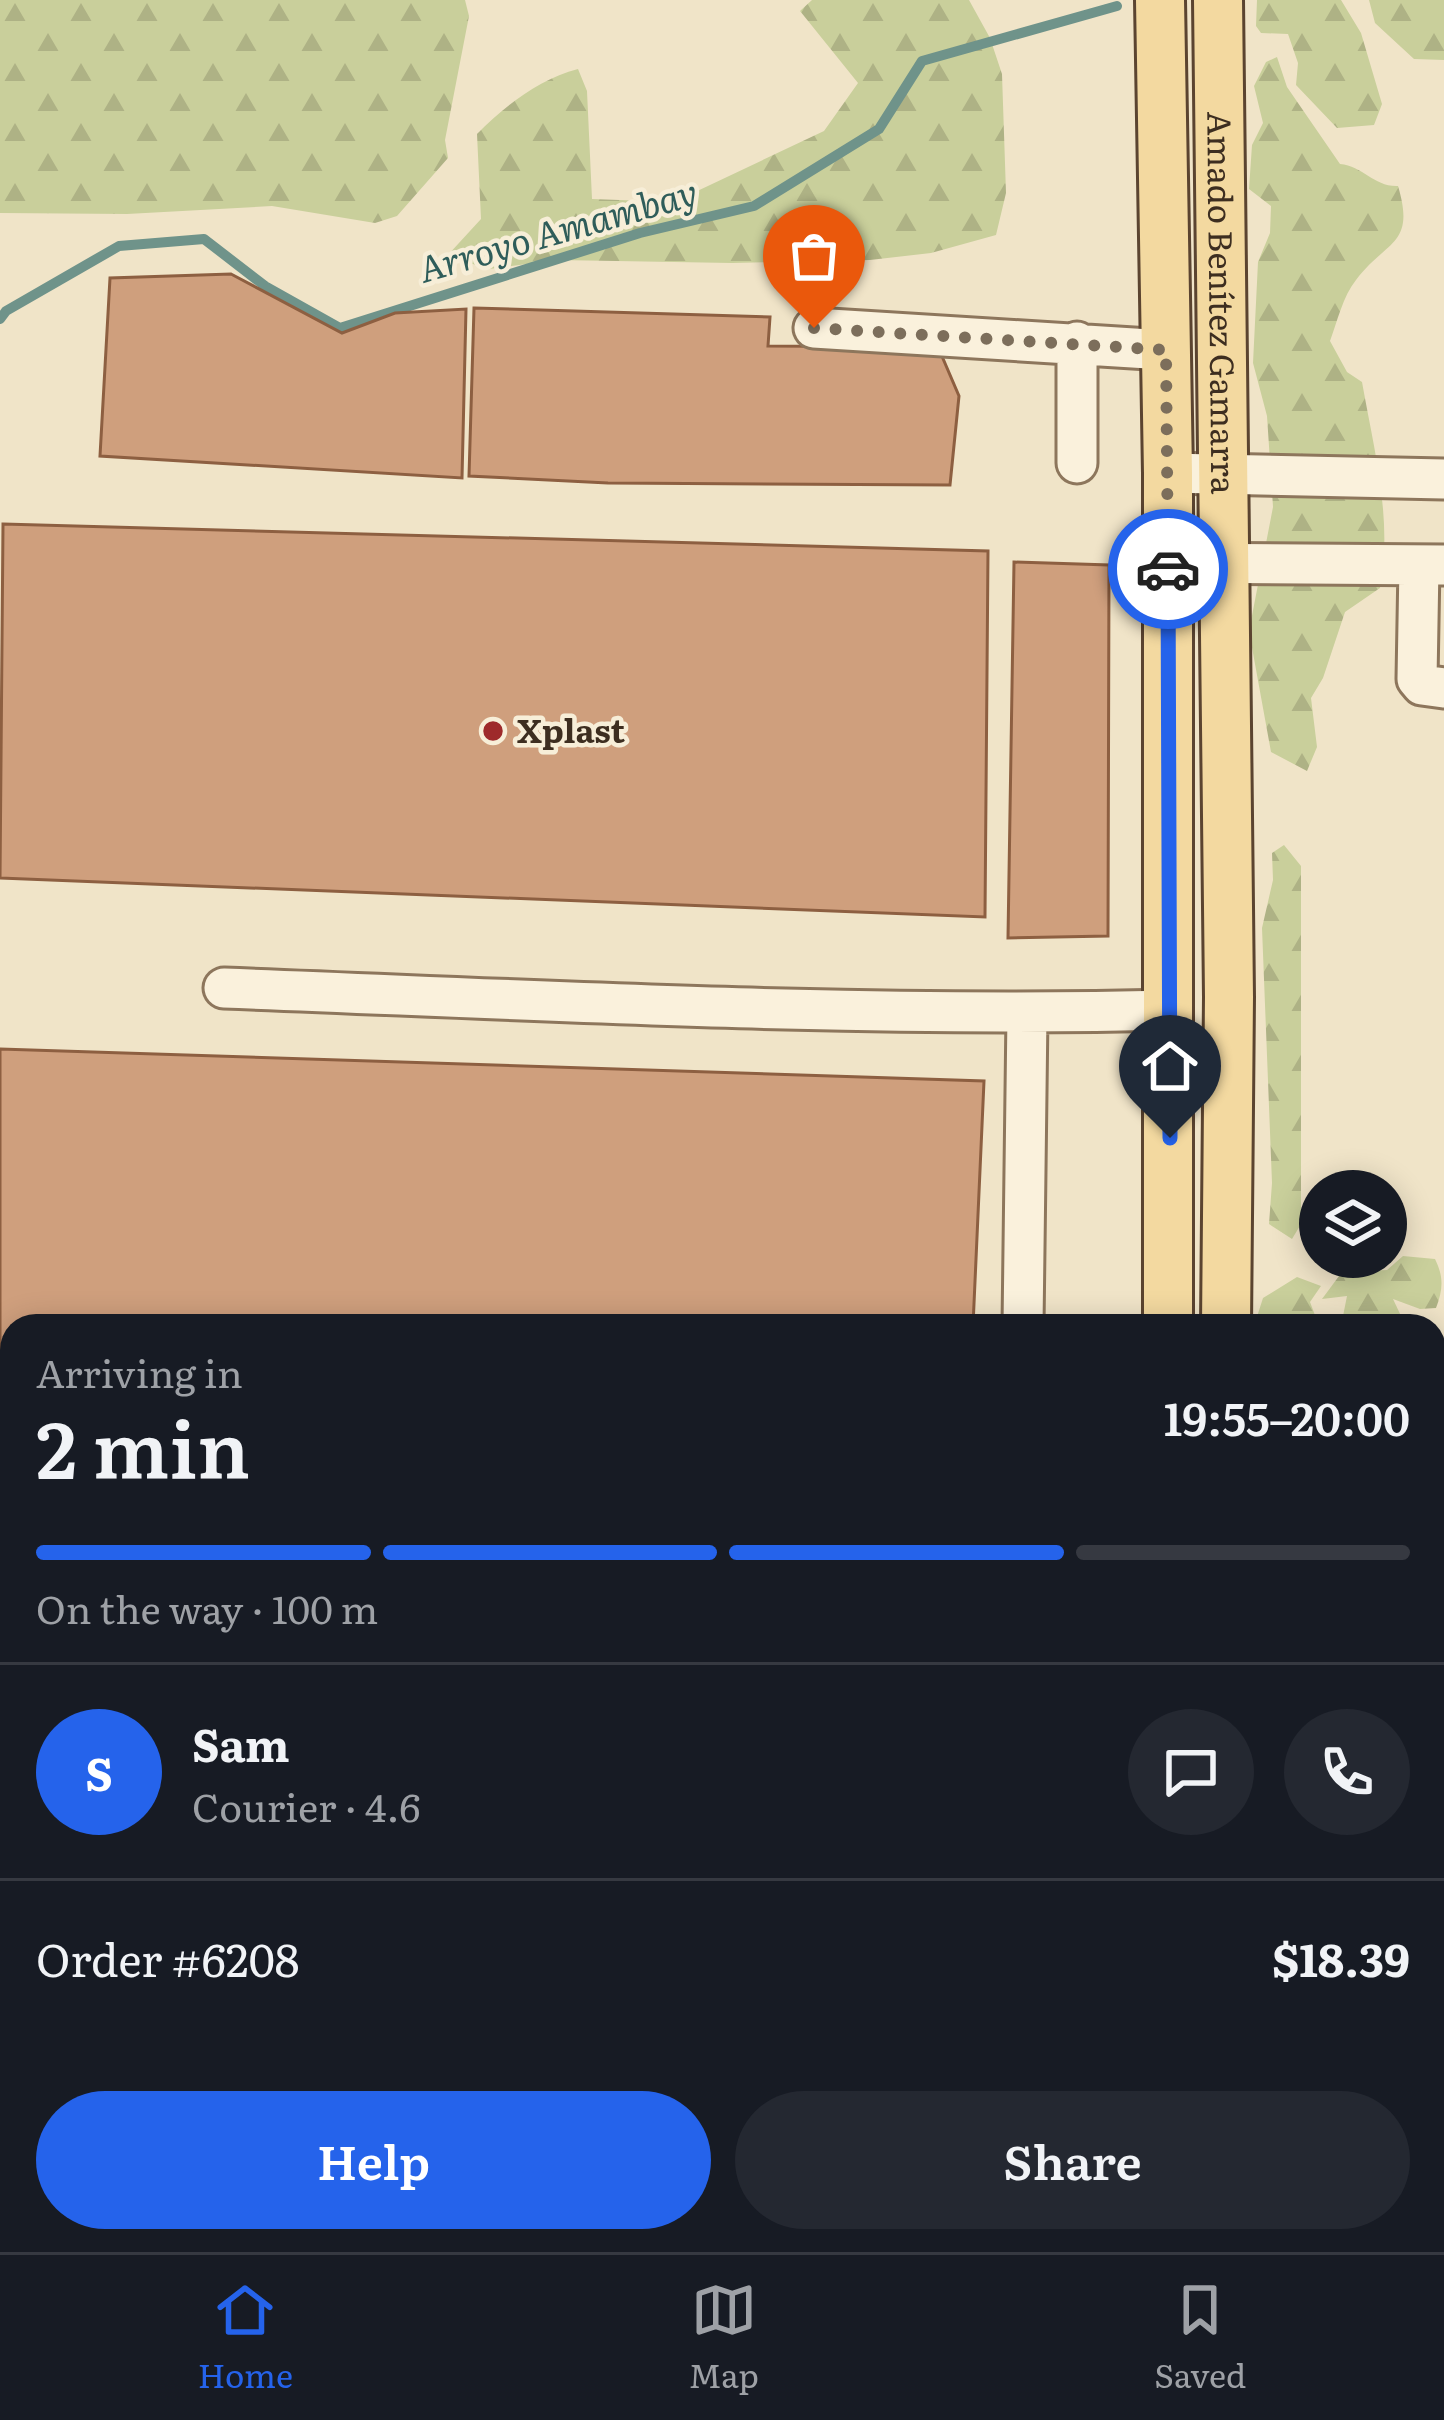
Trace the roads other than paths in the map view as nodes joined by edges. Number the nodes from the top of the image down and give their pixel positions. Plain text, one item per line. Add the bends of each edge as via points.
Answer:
1 (1160, 0) edge
2 (1219, 0) edge
3 (814, 328) dead end
4 (1077, 342) junction
5 (1166, 350) junction
6 (1077, 463) dead end
7 (1168, 473) junction
8 (1223, 476) junction
9 (1444, 479) edge
10 (1168, 562) junction
11 (1224, 564) junction
12 (1432, 565) edge
13 (1431, 636) edge
14 (1444, 688) edge
15 (224, 988) dead end
16 (1229, 997) junction
17 (1027, 1014) junction
18 (1171, 1033) junction
19 (1168, 1263) junction
20 (1225, 1264) junction
21 (1023, 1314) edge
22 (1168, 1314) edge
23 (1226, 1314) edge

1 - 5 main road, Amado Benítez Gamarra
2 - 8 main road, Amado Benítez Gamarra
3 - 4 street
4 - 5 street
4 - 6 street
5 - 7 main road, Amado Benítez Gamarra
7 - 8 street
7 - 10 main road, Amado Benítez Gamarra
8 - 9 street
8 - 11 main road, Amado Benítez Gamarra
10 - 11 street
10 - 18 main road, Amado Benítez Gamarra
11 - 12 street
11 - 16 main road, Amado Benítez Gamarra
12 - 13 street
13 - 14 street via 1418,679
15 - 17 street
16 - 18 main road
16 - 20 main road, Amado Benítez Gamarra
17 - 18 street
17 - 21 street
18 - 19 main road, Amado Benítez Gamarra
19 - 20 main road
19 - 22 main road, Amado Benítez Gamarra
20 - 23 main road, Amado Benítez Gamarra

